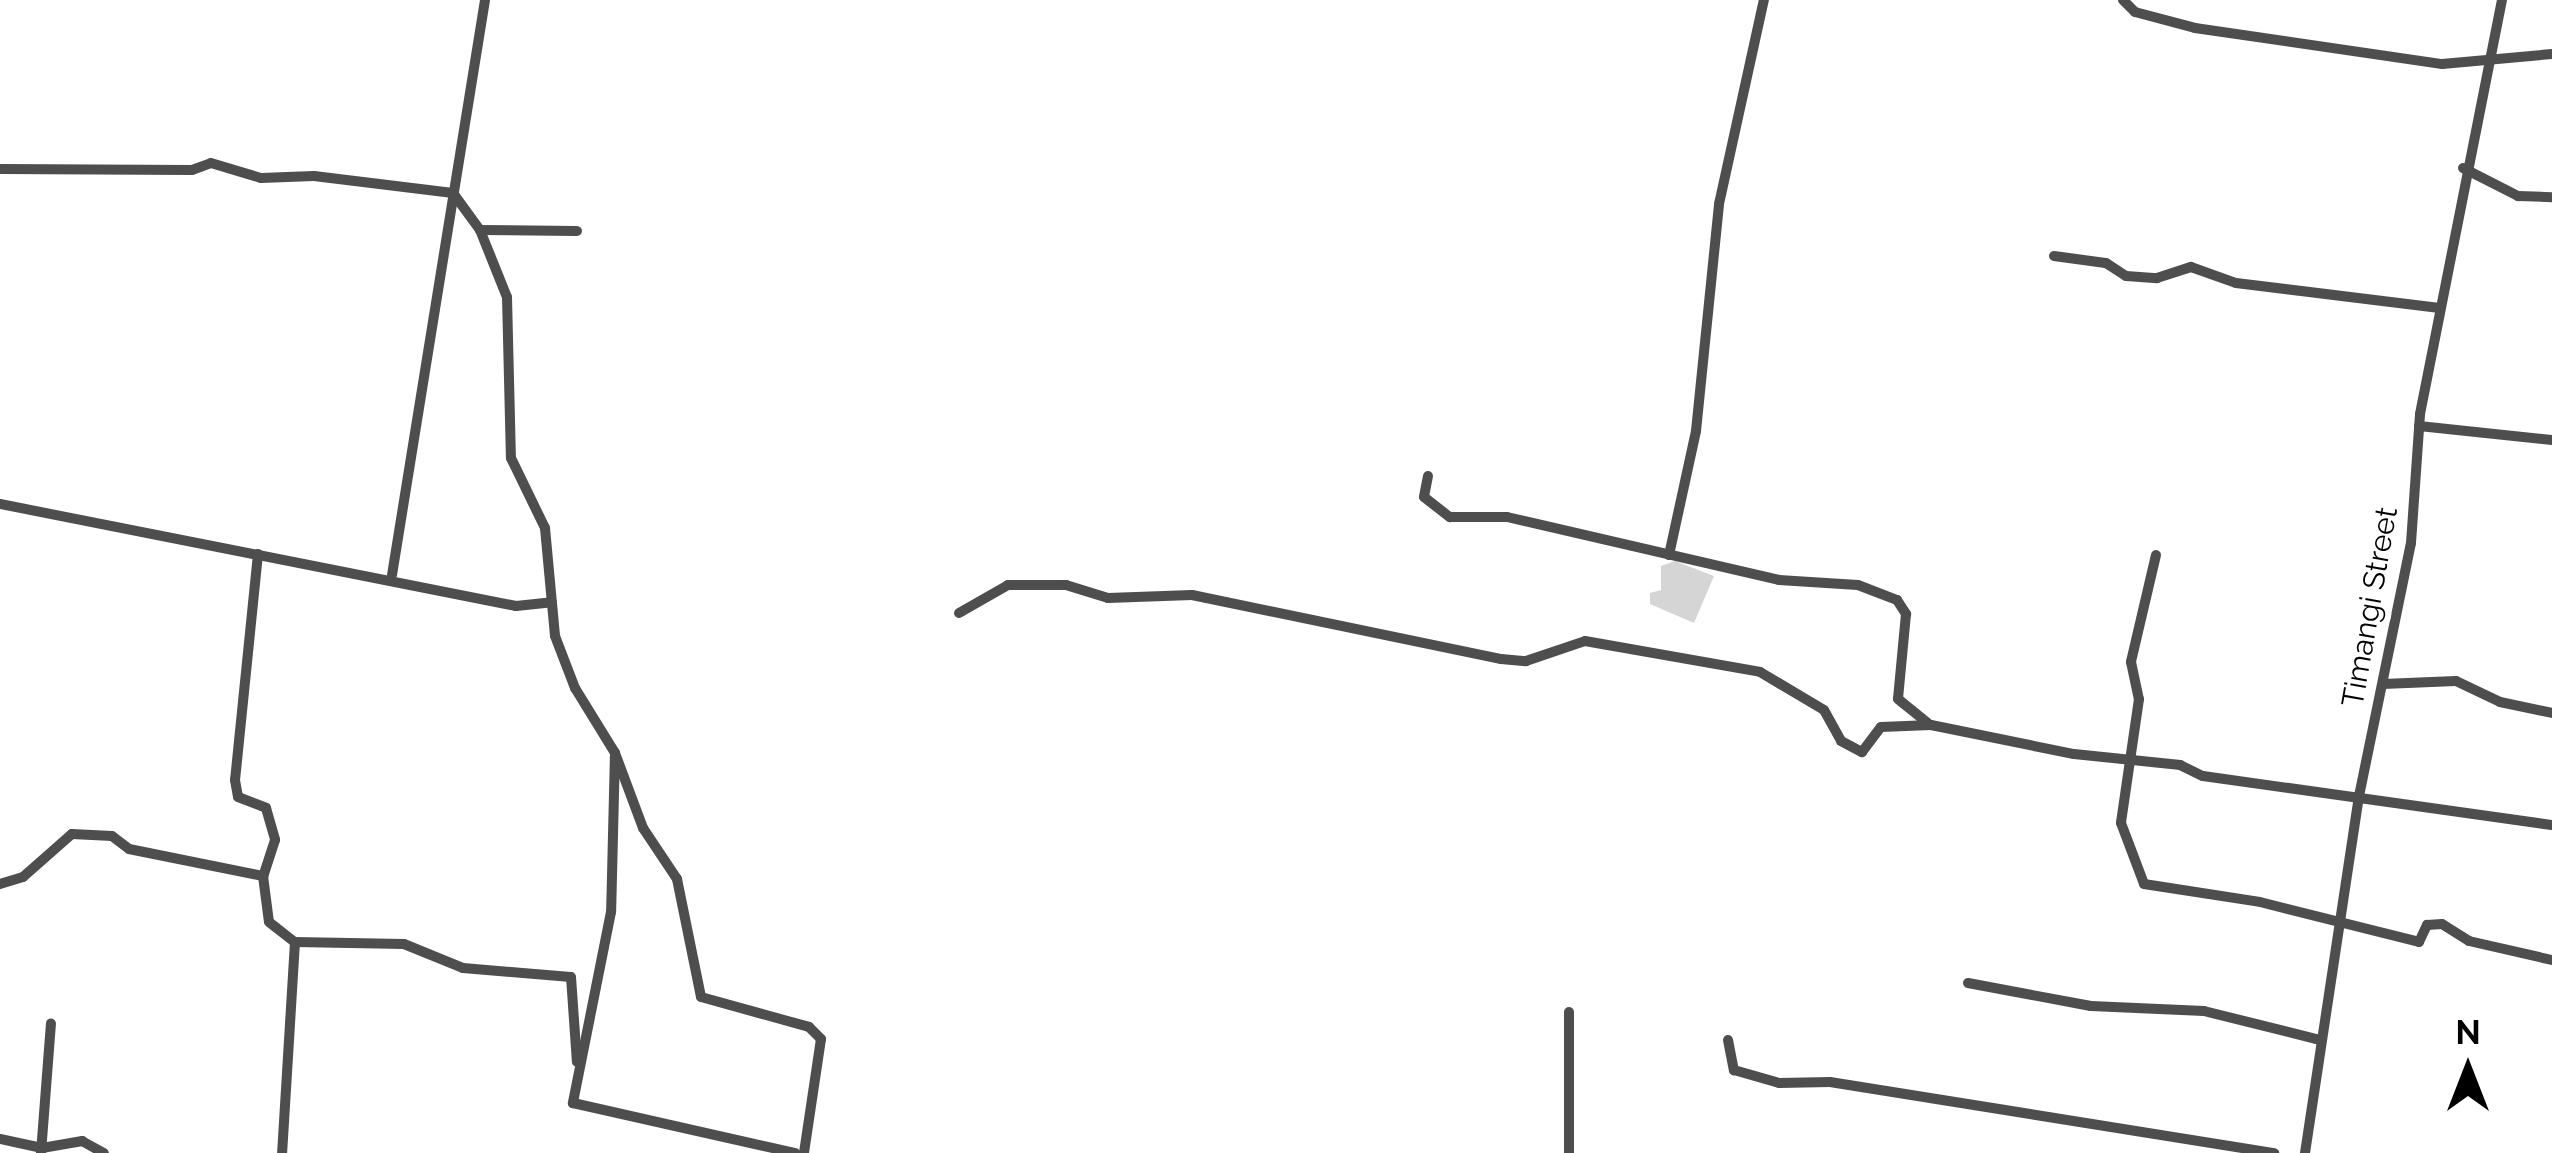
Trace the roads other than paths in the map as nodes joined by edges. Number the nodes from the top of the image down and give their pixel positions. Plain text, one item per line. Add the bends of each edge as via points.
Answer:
1 (484, 0) edge
2 (1763, 0) edge
3 (2123, 0) edge
4 (2502, 0) edge
5 (2552, 55) edge
6 (2485, 64) junction
7 (2463, 168) junction
8 (0, 169) edge
9 (453, 194) junction
10 (2552, 197) edge
11 (480, 230) junction
12 (577, 230) dead end
13 (2054, 256) dead end
14 (2439, 308) junction
15 (2419, 426) junction
16 (2552, 440) edge
17 (1428, 476) dead end
18 (0, 504) edge
19 (258, 554) junction
20 (1669, 555) junction
21 (2156, 555) dead end
22 (392, 575) junction
23 (552, 602) junction
24 (958, 613) dead end
25 (2383, 684) junction
26 (2552, 713) edge
27 (1931, 725) junction
28 (615, 753) junction
29 (2133, 758) junction
30 (2358, 801) junction
31 (2552, 825) edge
32 (263, 876) junction
33 (0, 884) edge
34 (2341, 923) junction
35 (295, 942) junction
36 (2552, 960) edge
37 (1968, 983) dead end
38 (1569, 1012) dead end
39 (51, 1023) dead end
40 (1728, 1040) dead end
41 (2320, 1040) junction
42 (578, 1069) junction
43 (0, 1139) edge
44 (42, 1151) edge
45 (104, 1153) edge
46 (282, 1153) edge
47 (799, 1153) edge
48 (1569, 1153) edge
49 (2274, 1153) edge
50 (2305, 1153) edge

1 - 9 street
2 - 20 street via 1719,205 1696,431
3 - 6 street via 2134,11 2195,28
4 - 6 street, Timangi Street
5 - 6 street
6 - 7 street, Timangi Street
7 - 10 street via 2518,196
7 - 14 street, Timangi Street
8 - 9 street via 192,170 211,163 261,178 314,176
9 - 11 street
9 - 22 street
11 - 12 street
11 - 23 street via 511,323 504,412 511,458 545,528
13 - 14 street via 2106,262 2126,276 2157,278 2192,267 2236,283
14 - 15 street, Timangi Street
15 - 16 street
15 - 25 street, Timangi Street via 2411,543
17 - 20 street via 1424,497 1450,517 1507,517
18 - 19 street
19 - 22 street
19 - 32 street via 235,780 238,797 266,808 275,840
20 - 27 street via 1779,580 1858,586 1897,601 1906,614 1898,699
21 - 29 street via 2131,662 2139,699
22 - 23 street via 516,606
23 - 28 street via 575,688
24 - 27 street via 1008,586 1077,586 1108,598 1192,595 1501,659 1526,661 1585,640 1760,672 1824,710 1841,741 1862,752 1881,727
25 - 26 street via 2456,681 2481,696
25 - 30 street, Timangi Street
27 - 29 street
28 - 42 street via 611,912 596,1021
28 - 47 street via 643,828 676,879 701,997 809,1027 821,1039
29 - 30 street
29 - 34 street via 2121,824 2144,884
30 - 31 street
30 - 34 street, Timangi Street
32 - 33 street via 129,849 112,836 72,834 23,877
32 - 35 street via 269,922
34 - 36 street via 2419,942 2427,925 2442,924 2469,941
34 - 41 street, Timangi Street
35 - 42 street via 404,944 463,968 571,977
35 - 46 street
37 - 41 street via 2091,1006 2204,1011
38 - 48 street
39 - 44 street
40 - 49 street via 1733,1070 1779,1083 1830,1082
41 - 50 street, Timangi Street
42 - 47 street via 573,1103
43 - 44 street
44 - 45 street via 82,1142

